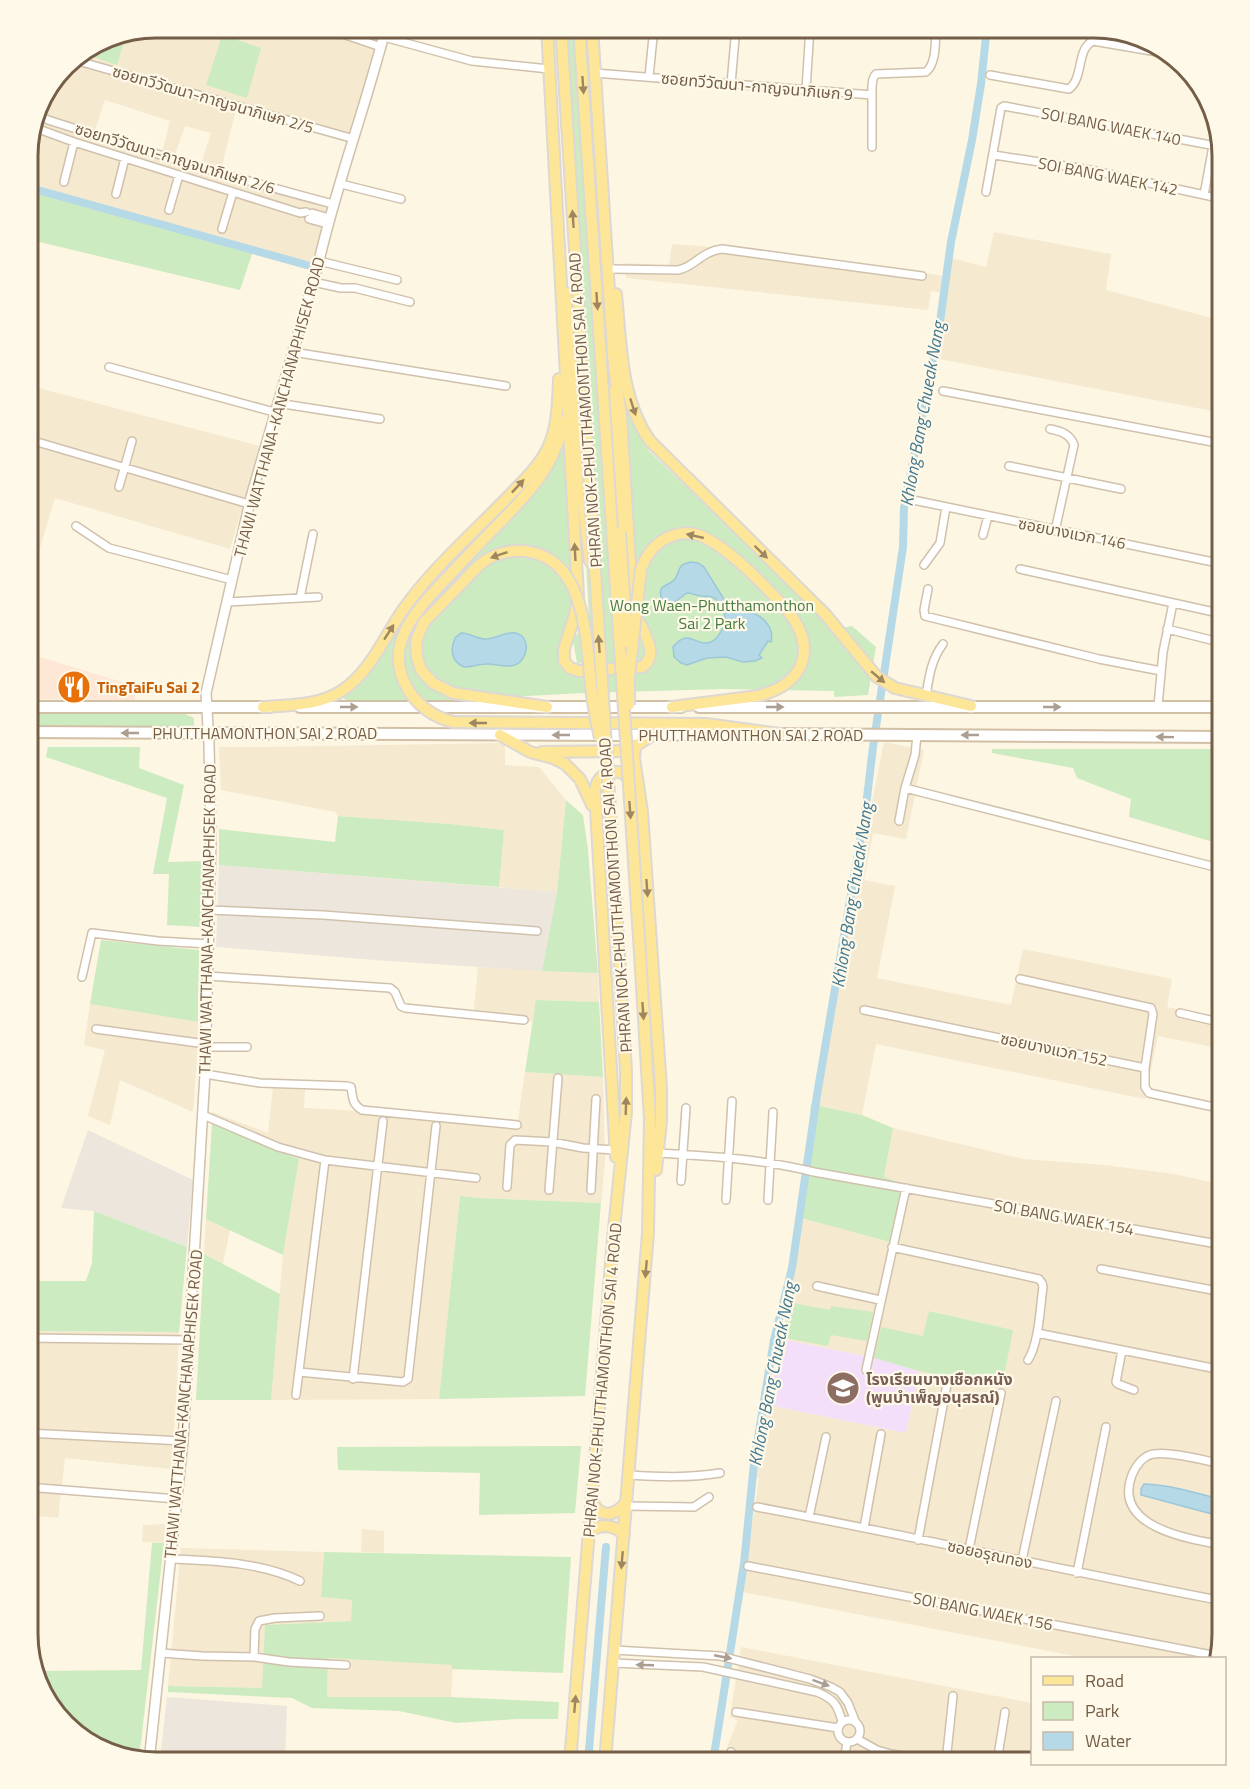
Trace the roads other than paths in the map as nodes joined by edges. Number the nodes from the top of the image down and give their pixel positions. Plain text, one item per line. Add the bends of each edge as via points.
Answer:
1 (354, 38) edge
2 (383, 38) edge
3 (403, 38) edge
4 (548, 38) edge
5 (562, 38) edge
6 (580, 38) edge
7 (593, 38) edge
8 (653, 38) edge
9 (735, 38) edge
10 (809, 38) edge
11 (935, 38) edge
12 (381, 47) junction
13 (1148, 50) edge
14 (83, 62) edge
15 (549, 69) junction
16 (595, 73) junction
17 (990, 75) dead end
18 (649, 77) junction
19 (731, 84) junction
20 (806, 90) junction
21 (873, 95) junction
22 (44, 118) edge
23 (41, 130) edge
24 (354, 139) junction
25 (74, 142) junction
26 (1211, 146) edge
27 (872, 147) dead end
28 (994, 155) junction
29 (125, 158) junction
30 (1212, 165) edge
31 (179, 175) junction
32 (64, 182) dead end
33 (341, 184) junction
34 (233, 192) junction
35 (986, 192) dead end
36 (116, 194) dead end
37 (1204, 195) junction
38 (1212, 197) edge
39 (401, 199) dead end
40 (333, 204) junction
41 (603, 204) junction
42 (169, 210) dead end
43 (558, 215) junction
44 (328, 221) junction
45 (222, 230) dead end
46 (319, 261) junction
47 (613, 269) junction
48 (922, 276) dead end
49 (397, 280) dead end
50 (313, 282) junction
51 (410, 302) dead end
52 (561, 318) junction
53 (293, 351) junction
54 (109, 367) dead end
55 (614, 368) junction
56 (506, 386) dead end
57 (943, 391) dead end
58 (570, 395) junction
59 (276, 407) junction
60 (380, 419) dead end
61 (1050, 429) dead end
62 (132, 441) dead end
63 (38, 442) edge
64 (1212, 442) edge
65 (1009, 466) dead end
66 (124, 468) junction
67 (1067, 478) junction
68 (119, 487) dead end
69 (1120, 489) dead end
70 (917, 501) dead end
71 (249, 504) junction
72 (946, 507) junction
73 (988, 516) junction
74 (76, 526) dead end
75 (1055, 531) junction
76 (312, 534) dead end
77 (983, 535) dead end
78 (1212, 562) edge
79 (924, 565) dead end
80 (1020, 569) dead end
81 (232, 580) junction
82 (928, 589) dead end
83 (318, 597) dead end
84 (300, 598) junction
85 (597, 600) junction
86 (227, 602) junction
87 (1173, 603) junction
88 (1212, 612) edge
89 (1167, 629) junction
90 (1212, 640) edge
91 (943, 644) dead end
92 (1161, 671) junction
93 (629, 676) junction
94 (927, 696) junction
95 (971, 706) junction
96 (1158, 706) junction
97 (38, 707) edge
98 (263, 707) junction
99 (547, 707) junction
100 (672, 707) junction
101 (1212, 707) edge
102 (206, 708) junction
103 (38, 732) edge
104 (209, 733) junction
105 (780, 734) junction
106 (500, 735) junction
107 (653, 735) junction
108 (916, 735) junction
109 (1212, 737) edge
110 (625, 738) junction
111 (636, 745) junction
112 (530, 752) junction
113 (607, 762) junction
114 (905, 788) junction
115 (640, 799) junction
116 (899, 821) dead end
117 (597, 829) junction
118 (1212, 866) edge
119 (210, 910) junction
120 (537, 931) dead end
121 (209, 944) junction
122 (208, 976) junction
123 (82, 977) dead end
124 (1020, 979) dead end
125 (864, 1010) dead end
126 (1180, 1013) dead end
127 (524, 1020) dead end
128 (1212, 1020) edge
129 (96, 1029) dead end
130 (206, 1046) junction
131 (247, 1047) dead end
132 (1145, 1068) junction
133 (205, 1074) junction
134 (558, 1078) dead end
135 (596, 1099) dead end
136 (732, 1101) dead end
137 (1212, 1107) edge
138 (686, 1108) dead end
139 (773, 1112) dead end
140 (203, 1115) junction
141 (383, 1121) dead end
142 (517, 1125) dead end
143 (436, 1126) dead end
144 (552, 1142) junction
145 (593, 1149) junction
146 (616, 1150) junction
147 (658, 1153) junction
148 (682, 1155) junction
149 (729, 1157) junction
150 (325, 1160) junction
151 (770, 1162) junction
152 (378, 1166) junction
153 (431, 1173) junction
154 (476, 1178) dead end
155 (681, 1181) dead end
156 (507, 1187) dead end
157 (906, 1188) junction
158 (549, 1190) dead end
159 (591, 1190) dead end
160 (617, 1197) junction
161 (726, 1200) dead end
162 (768, 1200) dead end
163 (648, 1233) junction
164 (1212, 1243) edge
165 (892, 1247) junction
166 (1101, 1269) dead end
167 (817, 1286) dead end
168 (1212, 1290) edge
169 (880, 1300) junction
170 (1037, 1333) junction
171 (38, 1338) edge
172 (190, 1340) junction
173 (1122, 1350) junction
174 (1028, 1360) dead end
175 (1212, 1368) edge
176 (866, 1370) dead end
177 (300, 1372) junction
178 (353, 1379) junction
179 (947, 1384) dead end
180 (1134, 1390) dead end
181 (1001, 1393) dead end
182 (297, 1395) dead end
183 (1056, 1401) dead end
184 (1106, 1428) dead end
185 (38, 1434) edge
186 (882, 1434) dead end
187 (826, 1437) dead end
188 (183, 1441) junction
189 (1212, 1462) edge
190 (720, 1473) dead end
191 (629, 1475) junction
192 (38, 1488) edge
193 (708, 1497) dead end
194 (177, 1499) junction
195 (592, 1499) junction
196 (626, 1504) junction
197 (757, 1507) dead end
198 (810, 1517) junction
199 (864, 1528) junction
200 (589, 1534) junction
201 (624, 1535) junction
202 (918, 1540) junction
203 (1212, 1542) edge
204 (969, 1549) junction
205 (171, 1559) junction
206 (1022, 1560) junction
207 (748, 1566) dead end
208 (1077, 1573) junction
209 (300, 1581) dead end
210 (1212, 1599) edge
211 (320, 1616) dead end
212 (614, 1650) junction
213 (160, 1653) junction
214 (1210, 1655) edge
215 (254, 1657) junction
216 (613, 1663) junction
217 (346, 1665) dead end
218 (953, 1696) dead end
219 (736, 1712) dead end
220 (1005, 1712) dead end
221 (856, 1723) junction
222 (840, 1725) junction
223 (857, 1739) junction
224 (847, 1742) junction
225 (150, 1751) edge
226 (571, 1751) edge
227 (606, 1751) edge
228 (846, 1752) edge
229 (883, 1752) edge
230 (947, 1752) edge
231 (999, 1752) edge

1 - 12 street
2 - 12 street, THAWI WATTHANA-KANCHANAPHISEK ROAD
3 - 15 street via 472,61
4 - 15 main road
85 -> 5 main road, PHRAN NOK-PHUTTHAMONTHON SAI 4 ROAD, bridge
6 -> 110 main road, PHRAN NOK-PHUTTHAMONTHON SAI 4 ROAD, bridge
7 - 16 main road
8 - 18 street
9 - 19 street
10 - 20 street
11 - 21 street, ซอยทวีวัฒนา-กาญจนาภิเษก 9 via 930,69 876,74
12 - 24 street, THAWI WATTHANA-KANCHANAPHISEK ROAD
13 - 17 street via 1093,41 1084,50 1077,79 1069,89
14 - 24 street, ซอยทวีวัฒนา-กาญจนาภิเษก 2/5
15 - 43 main road
16 - 18 street, ซอยทวีวัฒนา-กาญจนาภิเษก 9
16 - 41 main road
18 - 19 street, ซอยทวีวัฒนา-กาญจนาภิเษก 9
19 - 20 street, ซอยทวีวัฒนา-กาญจนาภิเษก 9
20 - 21 street, ซอยทวีวัฒนา-กาญจนาภิเษก 9
21 - 27 street
22 - 40 street, ซอยทวีวัฒนา-กาญจนาภิเษก 2/6
23 - 25 street
24 - 33 street, THAWI WATTHANA-KANCHANAPHISEK ROAD
25 - 29 street
25 - 32 street
26 - 28 street, SOI BANG WAEK 140 via 1007,105 1001,108
28 - 35 street
28 - 37 street, SOI BANG WAEK 142 via 1085,169
29 - 31 street
29 - 36 street
30 - 37 street
31 - 34 street
31 - 42 street
33 - 39 street
33 - 40 street, THAWI WATTHANA-KANCHANAPHISEK ROAD
34 - 44 street
34 - 45 street
37 - 38 street, SOI BANG WAEK 142
40 - 44 street, THAWI WATTHANA-KANCHANAPHISEK ROAD
41 - 47 main road
41 - 55 main road
43 - 52 main road
43 - 58 main road via 566,268
44 - 46 street, THAWI WATTHANA-KANCHANAPHISEK ROAD
46 - 49 street
46 - 50 street, THAWI WATTHANA-KANCHANAPHISEK ROAD
47 - 48 street via 684,269 705,253 722,249
47 -> 94 main road via 627,386 644,433 825,614 877,677 895,688
50 - 51 street
50 - 53 street, THAWI WATTHANA-KANCHANAPHISEK ROAD
52 - 58 main road
98 -> 52 main road via 318,701 350,686 420,588 537,465 547,450 555,424
53 - 56 street
53 - 59 street, THAWI WATTHANA-KANCHANAPHISEK ROAD
54 - 59 street
55 -> 58 main road via 621,415 632,596 650,650 642,667 574,670 564,661 578,596
55 - 93 main road, bridge via 612,409
57 - 64 street
58 - 85 main road, bridge
105 -> 58 main road, bridge via 700,724 453,722 429,712 407,688 399,658 404,631 422,605 549,466
59 - 60 street
59 - 71 street, THAWI WATTHANA-KANCHANAPHISEK ROAD
61 - 67 street via 1061,431 1073,442
62 - 66 street
63 - 66 street
65 - 67 street
66 - 68 street
66 - 71 street
67 - 69 street
67 - 75 street
70 - 72 street, ซอยบางแวก 146
71 - 81 street, THAWI WATTHANA-KANCHANAPHISEK ROAD
72 - 73 street, ซอยบางแวก 146
72 - 79 street via 940,543
73 - 75 street, ซอยบางแวก 146
73 - 77 street
74 - 81 street via 109,548
75 - 78 street, ซอยบางแวก 146
76 - 84 street
80 - 87 street
81 - 86 street, THAWI WATTHANA-KANCHANAPHISEK ROAD
82 - 92 street via 925,616
83 - 84 street
84 - 86 street
113 -> 85 main road, PHRAN NOK-PHUTTHAMONTHON SAI 4 ROAD, bridge
86 - 102 street, THAWI WATTHANA-KANCHANAPHISEK ROAD via 207,686
87 - 88 street
87 - 89 street
89 - 90 street
89 - 92 street
91 - 94 street via 930,669
92 - 96 street
100 -> 93 main road, bridge via 768,693 786,685 798,670 803,654 798,626 788,611 717,544 694,534 670,537 645,558
93 - 110 main road, bridge
94 - 95 main road
95 -> 96 main road, PHUTTHAMONTHON SAI 2 ROAD
100 -> 95 main road, PHUTTHAMONTHON SAI 2 ROAD
96 - 101 main road, PHUTTHAMONTHON SAI 2 ROAD
97 - 102 main road, PHUTTHAMONTHON SAI 2 ROAD
98 -> 99 main road, PHUTTHAMONTHON SAI 2 ROAD
98 - 102 main road, PHUTTHAMONTHON SAI 2 ROAD
99 - 100 main road, PHUTTHAMONTHON SAI 2 ROAD
113 -> 99 main road, bridge via 593,705 583,619 570,582 545,556 528,551 505,552 479,565 424,622 416,640 417,657 433,683 453,693
102 - 104 street, THAWI WATTHANA-KANCHANAPHISEK ROAD
104 -> 103 main road, PHUTTHAMONTHON SAI 2 ROAD
104 - 106 main road, PHUTTHAMONTHON SAI 2 ROAD
104 - 119 street, THAWI WATTHANA-KANCHANAPHISEK ROAD
105 - 107 main road, PHUTTHAMONTHON SAI 2 ROAD
105 - 108 main road, PHUTTHAMONTHON SAI 2 ROAD
107 -> 106 main road, PHUTTHAMONTHON SAI 2 ROAD
106 - 112 main road
107 - 111 main road
109 -> 108 main road, PHUTTHAMONTHON SAI 2 ROAD
108 - 114 street via 915,755
110 -> 163 main road, PHRAN NOK-PHUTTHAMONTHON SAI 4 ROAD, bridge via 650,1119
111 - 112 main road via 622,751
111 - 115 main road
112 - 117 main road via 554,758 575,773 591,800
160 -> 113 main road, PHRAN NOK-PHUTTHAMONTHON SAI 4 ROAD, bridge via 627,1086
114 - 116 street
114 - 118 street
115 - 117 main road via 625,774 604,775 595,788
115 -> 147 main road via 661,1088
117 - 146 main road
119 - 120 street
119 - 121 street, THAWI WATTHANA-KANCHANAPHISEK ROAD
121 - 122 street, THAWI WATTHANA-KANCHANAPHISEK ROAD
121 - 123 street via 92,933
122 - 127 street via 390,988 405,1008
122 - 130 street, THAWI WATTHANA-KANCHANAPHISEK ROAD
124 - 132 street via 1151,1008
125 - 132 street, ซอยบางแวก 152
126 - 128 street
129 - 130 street
130 - 131 street
130 - 133 street, THAWI WATTHANA-KANCHANAPHISEK ROAD
132 - 137 street via 1145,1087 1149,1093
133 - 140 street, THAWI WATTHANA-KANCHANAPHISEK ROAD
133 - 142 street via 260,1083 347,1086 351,1087 356,1107 362,1110
134 - 144 street
135 - 145 street
136 - 149 street
138 - 148 street
139 - 151 street
140 - 150 street via 278,1148
140 - 172 street, THAWI WATTHANA-KANCHANAPHISEK ROAD
141 - 152 street
143 - 153 street
144 - 145 street
144 - 156 street via 512,1142
144 - 158 street
145 - 146 street
145 - 159 street
146 - 160 main road
147 - 148 street, SOI BANG WAEK 154
147 - 163 main road
148 - 149 street, SOI BANG WAEK 154
148 - 155 street
149 - 151 street, SOI BANG WAEK 154
149 - 161 street
150 - 152 street
150 - 177 street
151 - 157 street, SOI BANG WAEK 154
151 - 162 street
152 - 153 street
152 - 178 street
153 - 154 street
153 - 178 street via 408,1379
157 - 164 street, SOI BANG WAEK 154
157 - 165 street
160 - 195 main road, PHRAN NOK-PHUTTHAMONTHON SAI 4 ROAD
163 -> 191 main road, PHRAN NOK-PHUTTHAMONTHON SAI 4 ROAD
165 - 169 street
165 - 170 street via 1039,1280 1043,1287
166 - 168 street
167 - 169 street
169 - 176 street
170 - 173 street
170 - 174 street
171 - 172 street
172 - 188 street, THAWI WATTHANA-KANCHANAPHISEK ROAD
173 - 175 street
173 - 180 street via 1116,1382
177 - 178 street
177 - 182 street
179 - 202 street
181 - 204 street
183 - 206 street
184 - 208 street
185 - 188 street
186 - 199 street
187 - 198 street
188 - 194 street, THAWI WATTHANA-KANCHANAPHISEK ROAD
189 - 203 street via 1153,1454 1135,1468 1129,1493 1137,1515 1148,1522
190 - 191 street via 666,1478
191 - 196 main road, PHRAN NOK-PHUTTHAMONTHON SAI 4 ROAD
192 - 194 street
193 - 196 street via 693,1507
194 - 205 street, THAWI WATTHANA-KANCHANAPHISEK ROAD
195 - 196 main road via 595,1508 604,1513
195 - 200 main road, PHRAN NOK-PHUTTHAMONTHON SAI 4 ROAD
196 - 201 main road, PHRAN NOK-PHUTTHAMONTHON SAI 4 ROAD
197 - 198 street, ซอยอรุณทอง
198 - 199 street, ซอยอรุณทอง
199 - 202 street, ซอยอรุณทอง
200 - 201 main road via 595,1528 607,1526
226 -> 200 main road, PHRAN NOK-PHUTTHAMONTHON SAI 4 ROAD
201 -> 212 main road, PHRAN NOK-PHUTTHAMONTHON SAI 4 ROAD
202 - 204 street, ซอยอรุณทอง
204 - 206 street, ซอยอรุณทอง
205 - 209 street via 269,1568
205 - 213 street, THAWI WATTHANA-KANCHANAPHISEK ROAD
206 - 208 street, ซอยอรุณทอง
207 - 214 street, SOI BANG WAEK 156
208 - 210 street, ซอยอรุณทอง
211 - 215 street via 259,1622
212 - 216 main road, PHRAN NOK-PHUTTHAMONTHON SAI 4 ROAD
212 -> 221 street via 720,1656 810,1679 840,1692
213 - 215 street
213 - 225 street, THAWI WATTHANA-KANCHANAPHISEK ROAD
215 - 217 street
222 -> 216 street via 835,1703 817,1692 713,1668
216 - 227 main road, PHRAN NOK-PHUTTHAMONTHON SAI 4 ROAD
218 - 230 street
219 - 222 street
220 - 231 street
221 - 222 street via 849,1720
221 - 223 street via 860,1729
222 - 224 street via 839,1736
223 - 224 street
223 - 229 street
224 - 228 street

